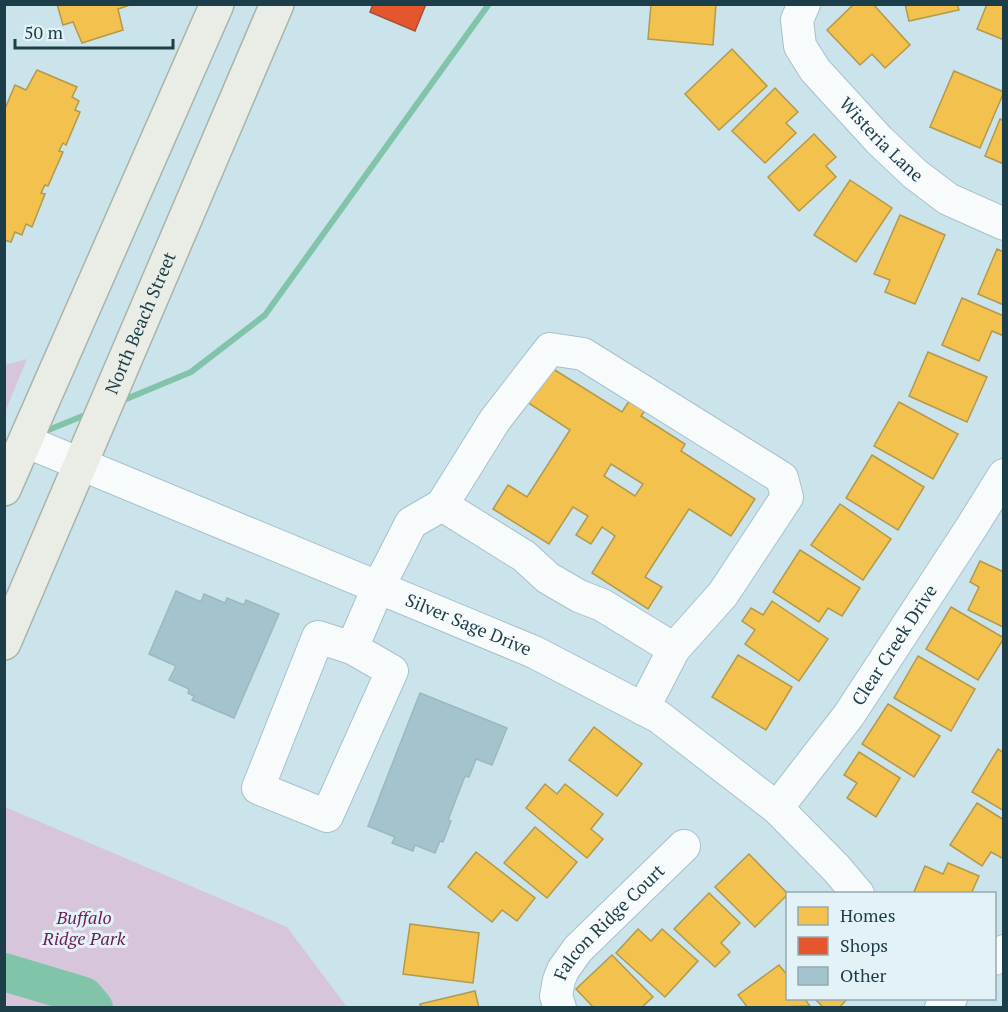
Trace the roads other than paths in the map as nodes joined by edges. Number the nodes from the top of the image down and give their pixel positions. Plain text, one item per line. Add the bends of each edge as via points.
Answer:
1 (217, 4) edge
2 (277, 4) edge
3 (801, 12) edge
4 (1004, 224) edge
5 (25, 441) junction
6 (81, 464) junction
7 (1004, 475) edge
8 (4, 489) edge
9 (442, 505) junction
10 (378, 588) junction
11 (4, 643) edge
12 (352, 648) junction
13 (674, 649) junction
14 (643, 709) junction
15 (777, 808) junction
16 (684, 846) dead end
17 (856, 892) edge
18 (560, 1008) edge

1 - 5 main road
2 - 6 main road, North Beach Street
3 - 4 street, Wisteria Lane via 800,46 806,58 879,140 948,199
5 - 6 street, Silver Sage Drive
5 - 8 main road
6 - 10 street, Silver Sage Drive
6 - 11 main road, North Beach Street
7 - 15 street, Clear Creek Drive via 849,715
9 - 10 street via 411,523
9 - 13 street via 524,556 548,578
9 - 13 street via 495,420 550,349 583,354 782,478 787,497 723,594
10 - 12 street
10 - 14 street, Silver Sage Drive via 534,652
12 - 12 street via 318,637 258,788 327,816 392,671
13 - 14 street
14 - 15 street, Silver Sage Drive via 659,717
15 - 17 street, Silver Sage Drive
16 - 18 street, Falcon Ridge Court via 578,949 559,980 556,996

